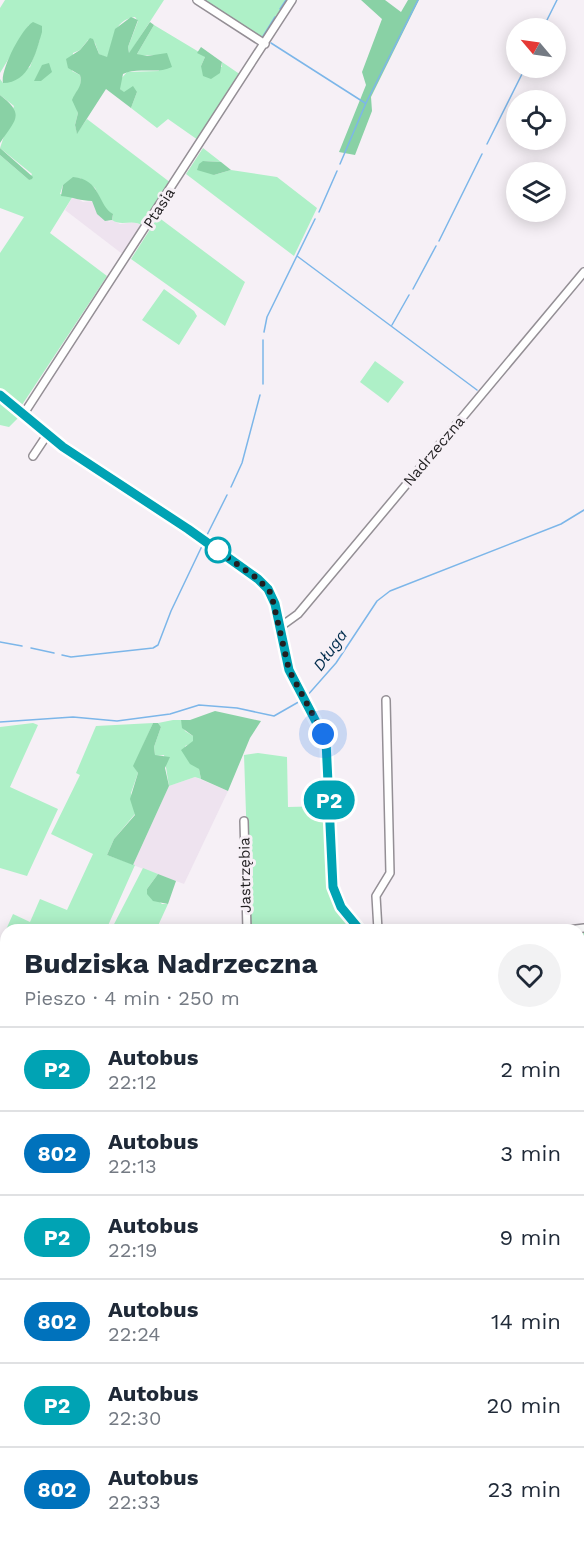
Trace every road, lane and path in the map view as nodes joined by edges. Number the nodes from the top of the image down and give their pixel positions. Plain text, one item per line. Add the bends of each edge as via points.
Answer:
1 (198, 0) edge
2 (292, 0) edge
3 (265, 44) junction
4 (584, 272) edge
5 (0, 395) edge
6 (23, 415) junction
7 (47, 435) junction
8 (33, 456) dead end
9 (280, 627) junction
10 (386, 700) dead end
11 (244, 821) dead end
12 (247, 924) edge
13 (355, 924) edge
14 (378, 924) edge

1 - 3 street
2 - 3 street, Ptasia
3 - 6 street, Ptasia
4 - 9 street, Nadrzeczna via 298,614
5 - 6 street
6 - 7 street
7 - 8 street
7 - 9 street via 258,579 271,593
9 - 13 street via 289,670 326,744 334,891
10 - 14 street via 390,873 376,896
11 - 12 street, Jastrzębia

